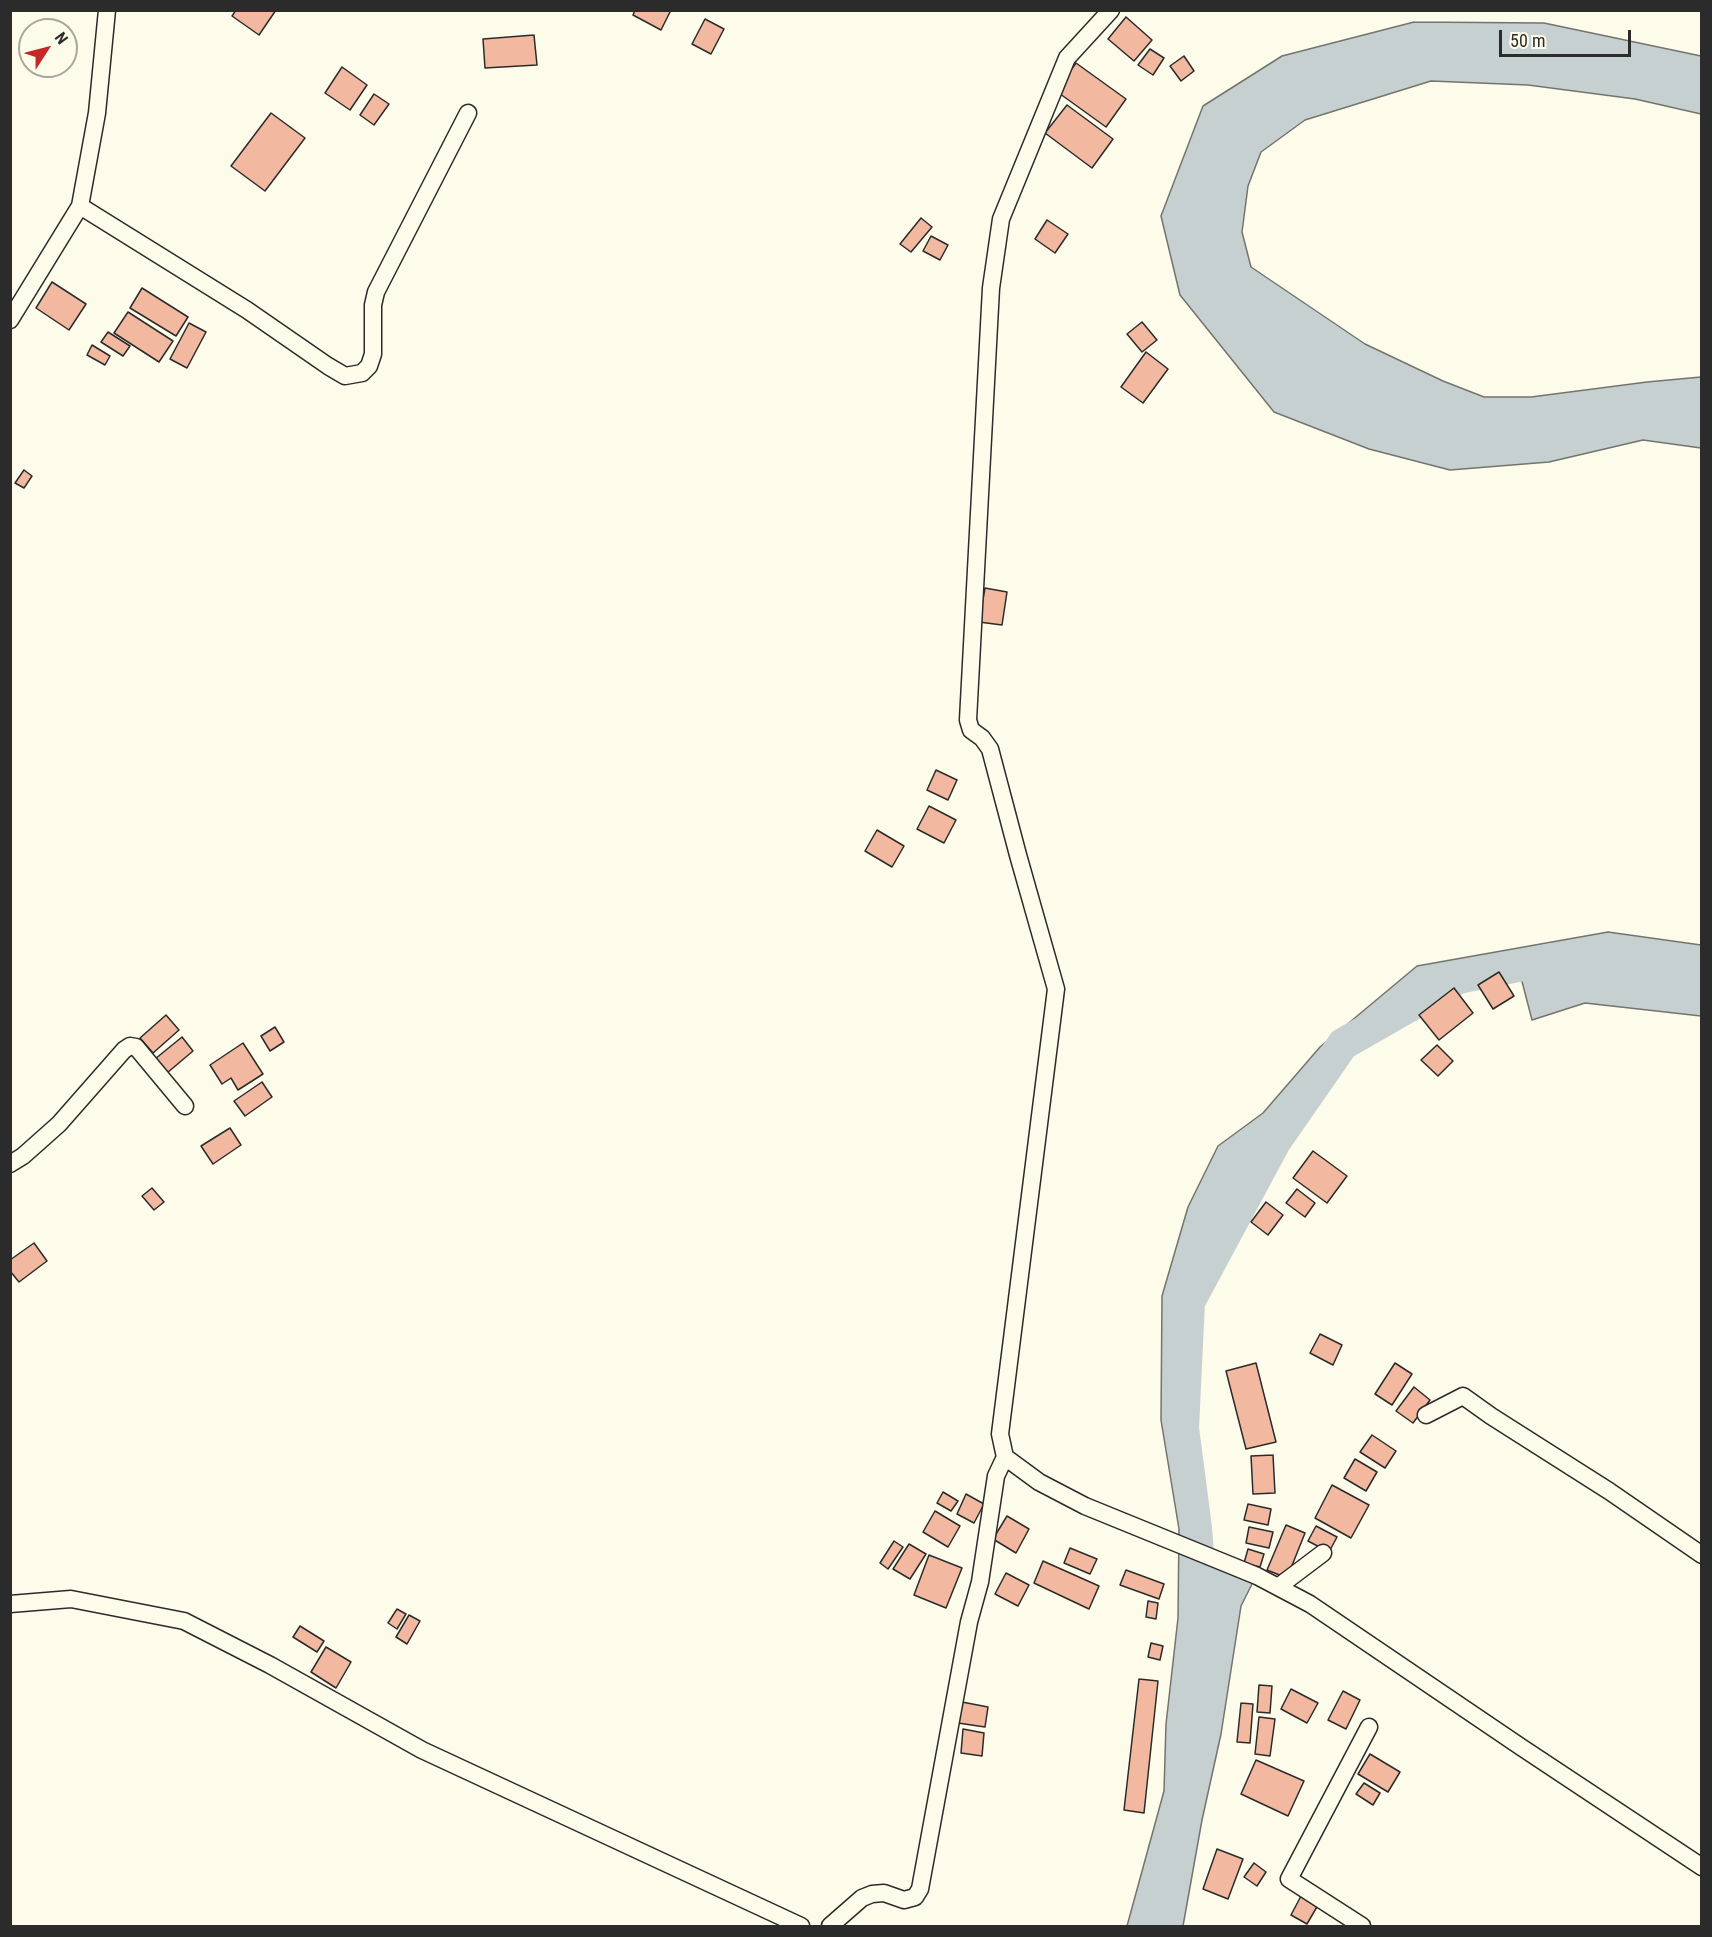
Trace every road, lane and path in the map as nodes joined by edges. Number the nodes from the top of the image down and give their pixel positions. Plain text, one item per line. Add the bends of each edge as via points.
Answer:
1 (108, 10) edge
2 (1111, 10) edge
3 (468, 113) dead end
4 (80, 206) junction
5 (10, 320) edge
6 (185, 1106) dead end
7 (10, 1164) edge
8 (1425, 1415) dead end
9 (1005, 1457) junction
10 (1323, 1553) dead end
11 (1701, 1555) edge
12 (1278, 1587) junction
13 (10, 1605) edge
14 (1369, 1727) dead end
15 (1701, 1867) edge
16 (801, 1926) edge
17 (830, 1926) edge
18 (1362, 1926) edge

1 - 4 street via 97,113
2 - 9 street via 1067,58 1001,219 991,288 968,720 971,730 990,749 1056,989 1000,1434
3 - 4 street via 376,291 373,354 362,373 345,376 336,371 247,310
4 - 5 street
6 - 7 street via 136,1047 130,1046 59,1124
8 - 11 street via 1463,1396
9 - 12 street via 1039,1482 1085,1506
9 - 17 street via 996,1476 980,1582 920,1889 915,1897 904,1900 884,1893 862,1898
10 - 12 street
12 - 15 street via 1310,1604
13 - 16 street via 71,1599 184,1621 422,1750
14 - 18 street via 1289,1879

